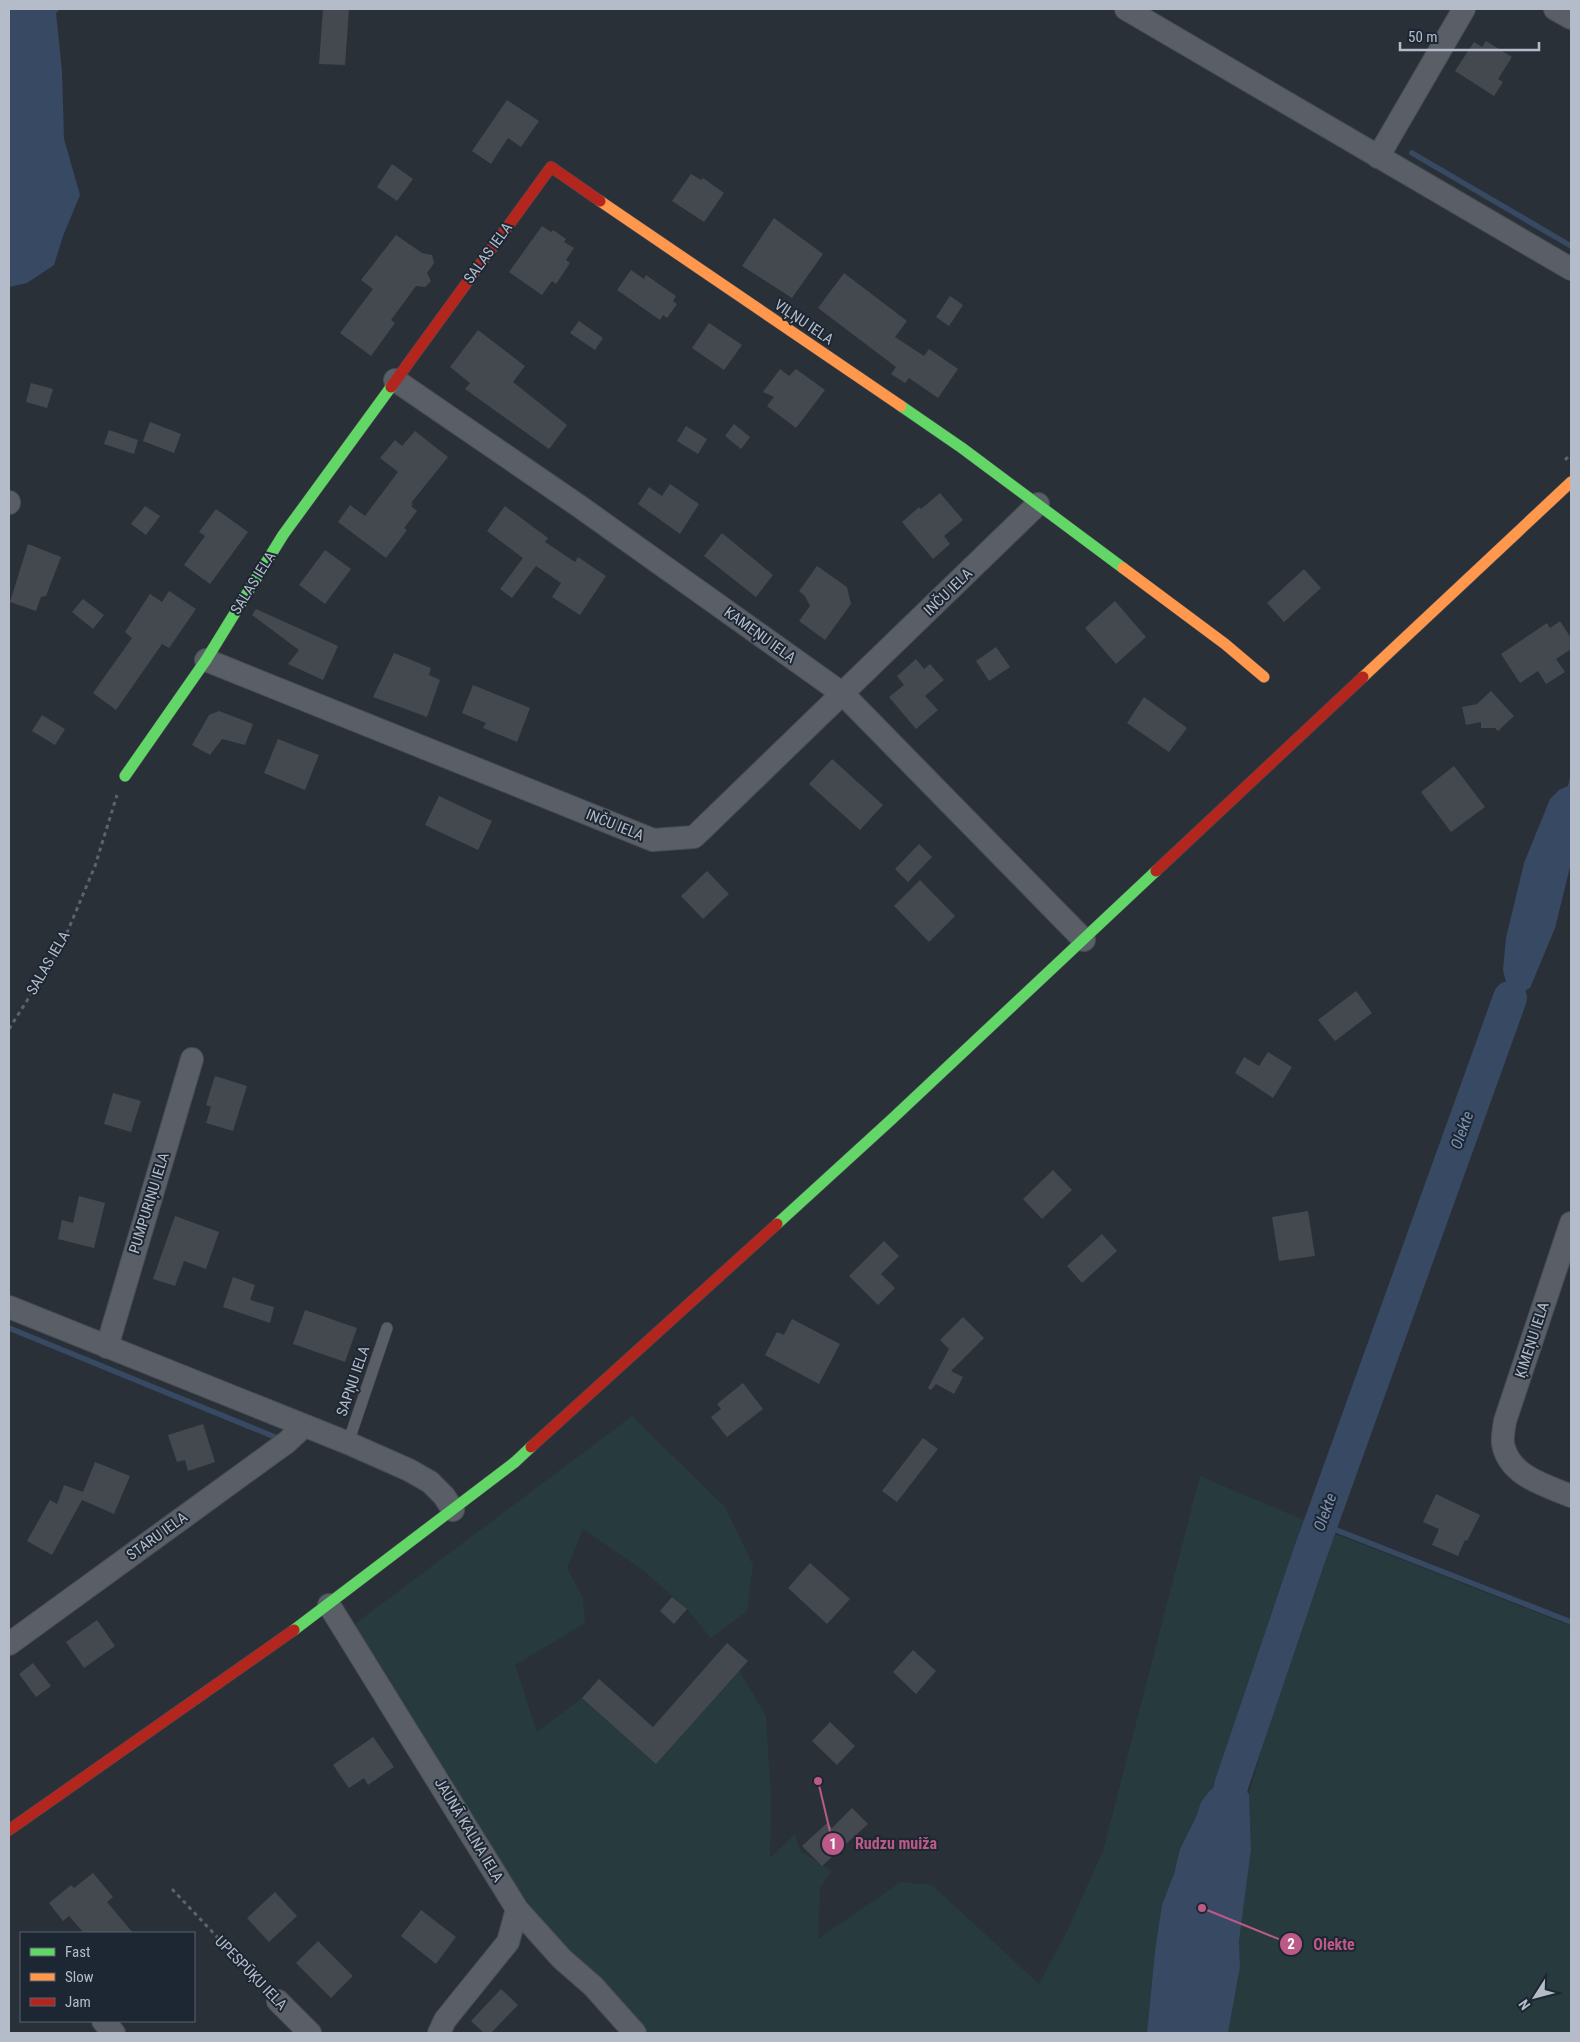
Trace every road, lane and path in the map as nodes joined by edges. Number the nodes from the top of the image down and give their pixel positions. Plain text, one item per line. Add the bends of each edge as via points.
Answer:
1 (1126, 9) edge
2 (1464, 9) edge
3 (1555, 9) edge
4 (1571, 18) edge
5 (1378, 157) junction
6 (551, 167) joint
7 (1571, 269) edge
8 (394, 380) junction
9 (1571, 454) edge
10 (1564, 461) dead end
11 (1571, 482) edge
12 (1038, 504) junction
13 (206, 660) junction
14 (1264, 677) dead end
15 (843, 694) junction
16 (125, 776) joint
17 (1084, 940) junction
18 (9, 1029) edge
19 (192, 1060) dead end
20 (1571, 1222) edge
21 (9, 1307) edge
22 (387, 1328) dead end
23 (107, 1347) junction
24 (304, 1426) junction
25 (348, 1443) junction
26 (1571, 1496) edge
27 (453, 1510) junction
28 (329, 1605) junction
29 (9, 1644) edge
30 (9, 1830) edge
31 (172, 1889) dead end
32 (517, 1909) junction
33 (278, 2001) joint
34 (103, 2022) edge
35 (114, 2033) edge
36 (310, 2033) edge
37 (440, 2033) edge
38 (635, 2033) edge

1 - 5 street
2 - 5 street
3 - 4 street
5 - 7 street
6 - 8 main road, SALAS IELA
6 - 12 main road, VIĻŅU IELA via 962,448
8 - 13 main road, SALAS IELA via 283,535
8 - 15 street, KAMEŅU IELA via 579,506
9 - 10 path
11 - 17 main road
12 - 14 main road, VIĻŅU IELA
12 - 15 street, INČU IELA
13 - 15 street, INČU IELA via 653,840 694,837
13 - 16 main road, SALAS IELA
15 - 17 street, KAMEŅU IELA
16 - 18 path, SALAS IELA via 95,866 61,947
17 - 27 main road via 605,1382 515,1462
19 - 23 street, PUMPURIŅU IELA
20 - 26 street, ĶIMEŅU IELA via 1505,1421 1502,1442 1507,1458 1516,1469 1528,1478
21 - 23 street
22 - 25 lane, SAPŅU IELA
23 - 24 street
24 - 25 street
24 - 29 street, STARU IELA via 287,1442
25 - 27 street via 430,1482
27 - 28 main road
28 - 30 main road
28 - 32 street, JAUNĀ KALNA IELA
31 - 33 path, UPESPŪĶU IELA
32 - 37 street via 508,1942 445,2020
32 - 38 street, JAUNĀ KALNA IELA
33 - 36 street, UPESPŪĶU IELA
34 - 35 street

